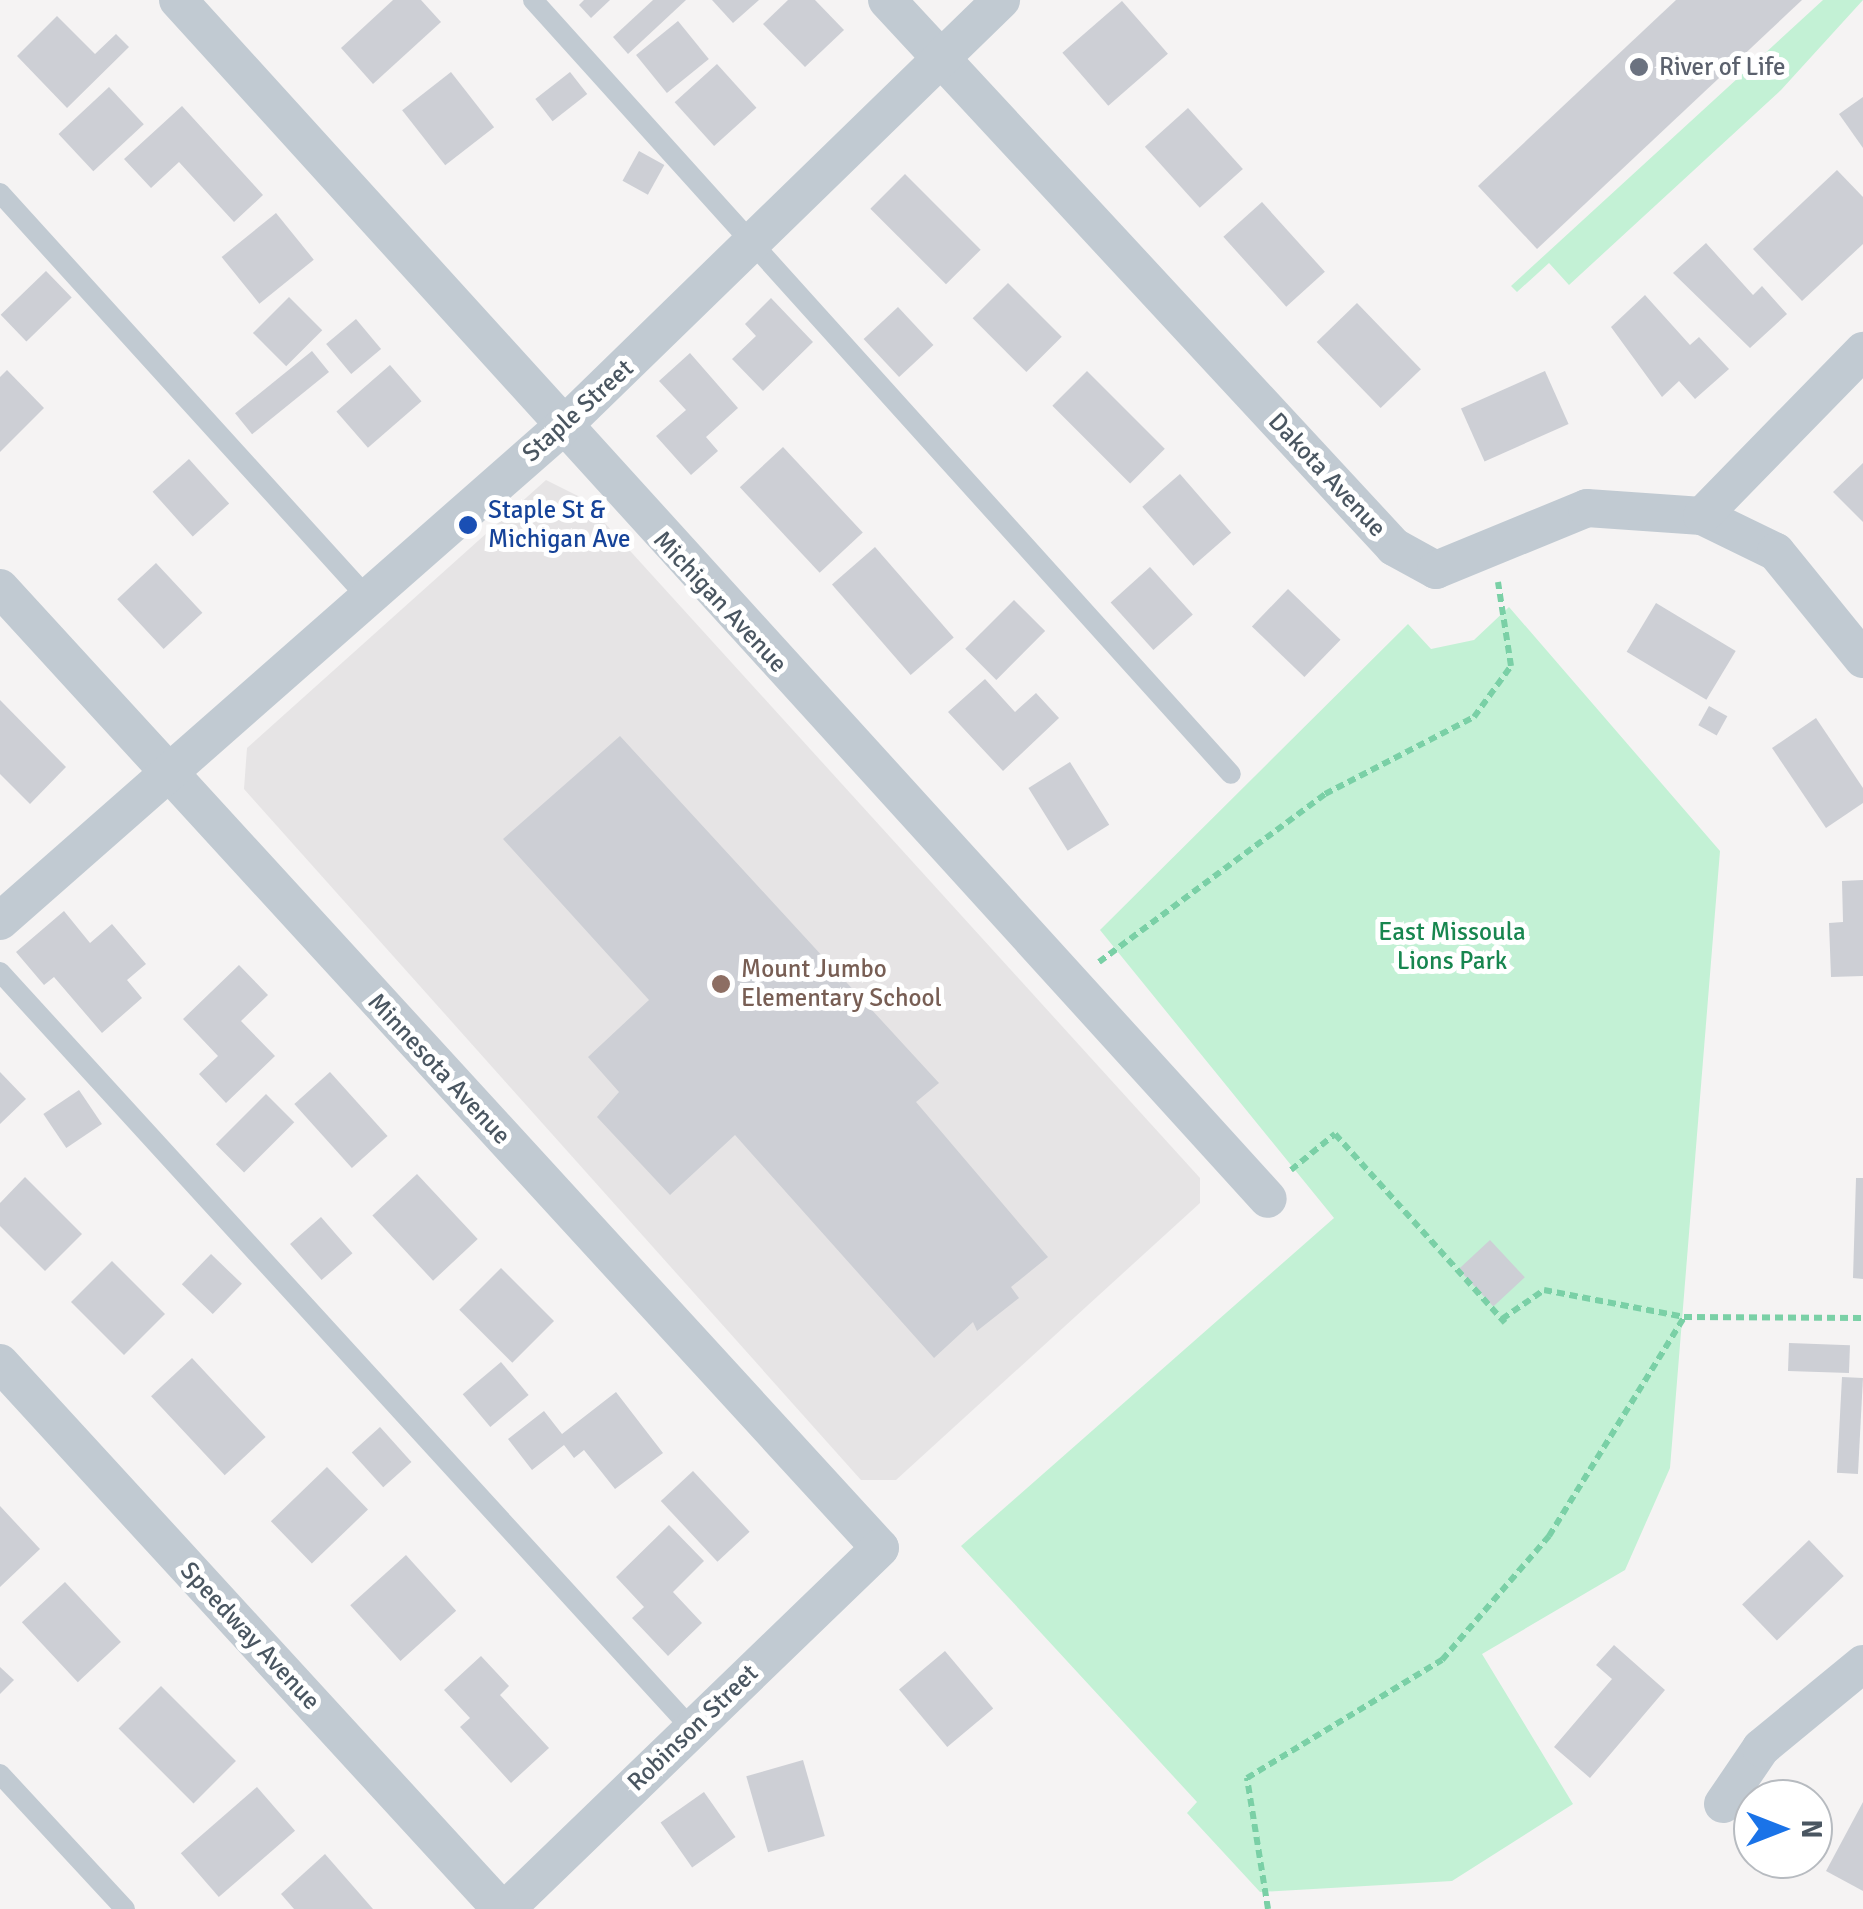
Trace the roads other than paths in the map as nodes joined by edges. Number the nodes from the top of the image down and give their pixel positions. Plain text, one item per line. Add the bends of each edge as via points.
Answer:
1 (178, 0) edge
2 (533, 0) edge
3 (887, 0) edge
4 (1002, 0) edge
5 (938, 55) junction
6 (0, 193) edge
7 (754, 249) junction
8 (1863, 351) edge
9 (561, 428) junction
10 (1702, 516) junction
11 (0, 588) edge
12 (367, 597) junction
13 (1863, 660) edge
14 (166, 772) junction
15 (1231, 774) dead end
16 (0, 922) edge
17 (0, 972) edge
18 (1265, 1196) road end
19 (0, 1363) edge
20 (880, 1548) joint
21 (1863, 1664) edge
22 (692, 1729) junction
23 (0, 1774) edge
24 (1723, 1804) dead end
25 (125, 1909) edge
26 (503, 1909) edge

1 - 9 street, Michigan Avenue
2 - 7 lane
3 - 5 street, Dakota Avenue
4 - 5 street, Staple Street
5 - 7 street, Staple Street
5 - 10 street, Dakota Avenue via 1394,548 1436,570 1492,554 1587,508
6 - 12 lane
7 - 9 street, Staple Street
7 - 15 lane
8 - 10 street
9 - 12 street, Staple Street
9 - 18 street, Michigan Avenue
10 - 13 street, Dakota Avenue via 1776,552
11 - 14 street, Minnesota Avenue
12 - 14 street, Staple Street
14 - 16 street, Staple Street
14 - 20 street, Minnesota Avenue
17 - 22 lane
19 - 26 street, Speedway Avenue
20 - 22 street, Robinson Street
21 - 24 street via 1761,1748
22 - 26 street, Robinson Street
23 - 25 lane

